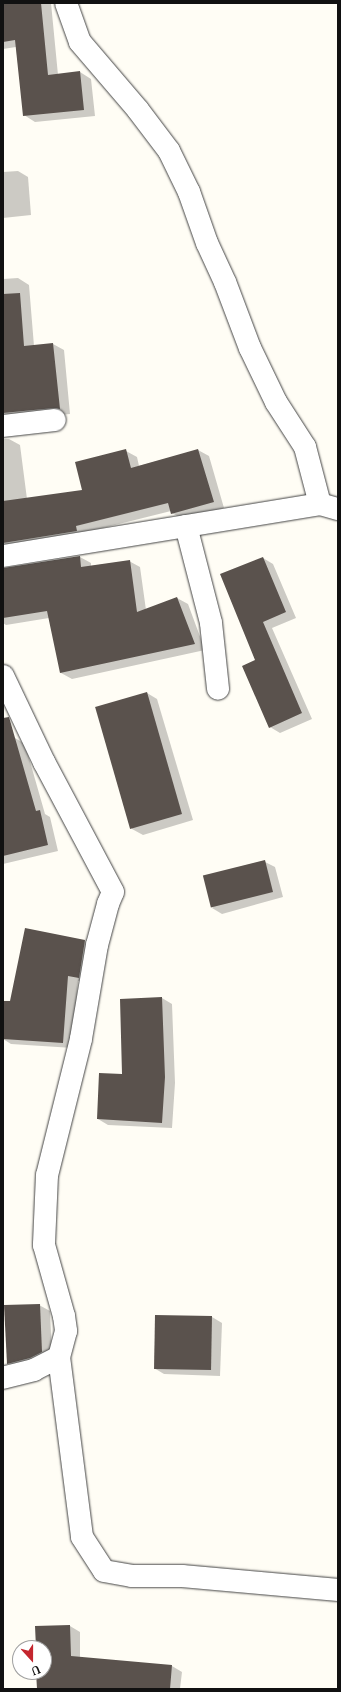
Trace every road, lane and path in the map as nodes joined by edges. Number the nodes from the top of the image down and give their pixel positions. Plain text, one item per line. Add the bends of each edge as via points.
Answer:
1 (66, 3) edge
2 (55, 420) dead end
3 (3, 426) edge
4 (329, 506) edge
5 (186, 526) junction
6 (3, 556) edge
7 (3, 676) edge
8 (218, 689) dead end
9 (59, 1357) junction
10 (3, 1378) edge
11 (338, 1590) edge

1 - 4 street via 80,42 169,151 189,192 206,243 225,282 250,348 276,402 305,448
2 - 3 street
4 - 5 street
5 - 6 street
5 - 8 street via 211,623
7 - 9 street via 44,762 113,892 97,945 81,1039 47,1175 44,1245 66,1331
9 - 10 street via 34,1370
9 - 11 street via 82,1538 104,1571 132,1576 182,1576

